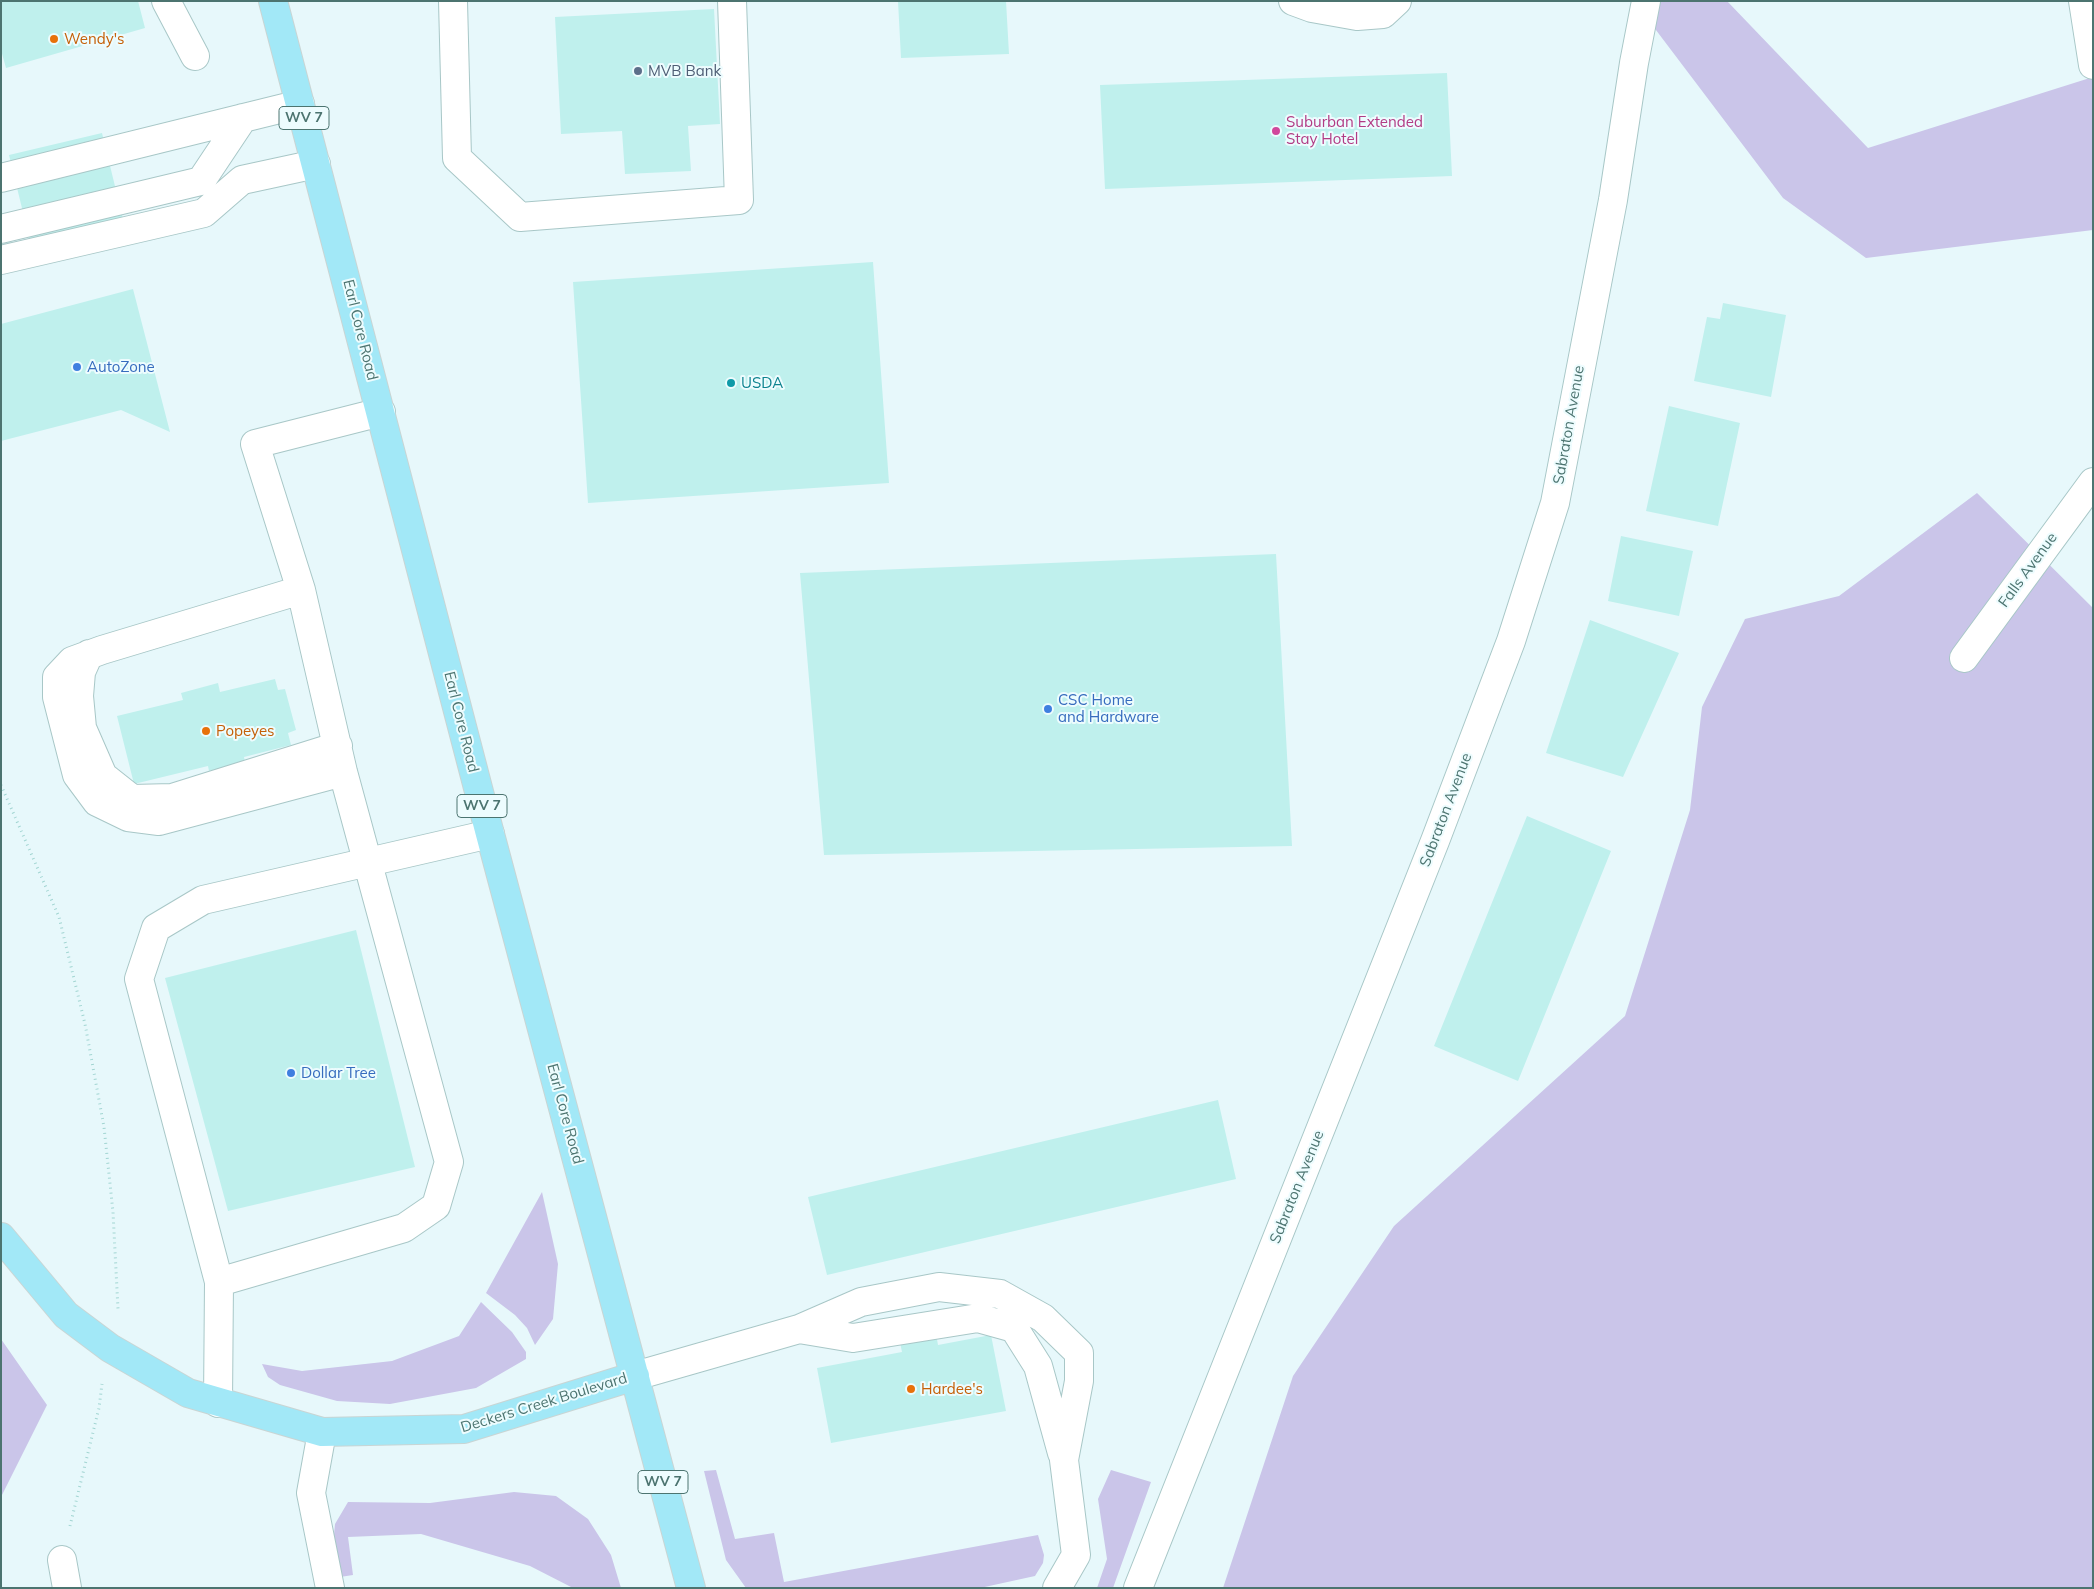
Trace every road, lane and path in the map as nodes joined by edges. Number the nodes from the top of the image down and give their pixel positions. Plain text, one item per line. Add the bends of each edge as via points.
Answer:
1 (166, 1) edge
2 (273, 1) edge
3 (452, 1) edge
4 (732, 1) edge
5 (1293, 1) edge
6 (1397, 1) edge
7 (1646, 1) edge
8 (2087, 14) edge
9 (195, 56) dead end
10 (2093, 65) edge
11 (300, 104) junction
12 (243, 118) junction
13 (316, 164) junction
14 (1, 178) edge
15 (1, 228) edge
16 (1, 260) edge
17 (381, 412) junction
18 (2093, 482) edge
19 (301, 590) junction
20 (1964, 658) dead end
21 (340, 759) junction
22 (1, 785) edge
23 (490, 834) junction
24 (368, 862) junction
25 (1, 1237) edge
26 (219, 1282) junction
27 (119, 1303) dead end
28 (799, 1329) junction
29 (635, 1376) junction
30 (102, 1382) dead end
31 (218, 1403) junction
32 (322, 1432) junction
33 (1064, 1460) junction
34 (62, 1560) joint
35 (67, 1588) edge
36 (330, 1588) edge
37 (691, 1588) edge
38 (1057, 1588) edge
39 (1138, 1588) edge

1 - 9 street
2 - 11 main road, Earl Core Road / WV 7
3 - 4 street via 457,158 520,217 739,200
5 - 6 street via 1356,16 1383,14
7 - 39 street, Sabraton Avenue via 1613,200 1555,503 1514,632 1431,850
8 - 10 street
11 - 12 street
11 - 13 main road, Earl Core Road / WV 7
12 - 14 street
12 - 15 street via 201,180
13 - 16 street via 242,180 204,213
13 - 17 main road, Earl Core Road / WV 7
17 - 19 street via 255,444
17 - 23 main road, Earl Core Road / WV 7
18 - 20 street, Falls Avenue
19 - 21 street
19 - 21 street via 72,661 57,678 57,697 77,775 97,802 128,817 159,821
21 - 24 street
22 - 27 path via 59,917 85,1024 104,1127
23 - 24 street
23 - 29 main road, Earl Core Road / WV 7
24 - 26 street via 449,1162 436,1206 404,1228
24 - 26 street via 203,900 156,928 139,979
25 - 31 main road, Deckers Creek Boulevard via 66,1315 110,1348 188,1393
26 - 31 street
28 - 29 street
28 - 33 street via 853,1338 978,1318 1014,1328 1038,1366
28 - 33 street via 861,1302 939,1287 1000,1294 1043,1318 1079,1353 1079,1381
29 - 32 main road, Deckers Creek Boulevard via 464,1430
29 - 37 main road, Earl Core Road / WV 7
30 - 34 path via 99,1408
31 - 32 main road, Deckers Creek Boulevard
32 - 36 street via 311,1493
33 - 38 street via 1076,1555
34 - 35 street

